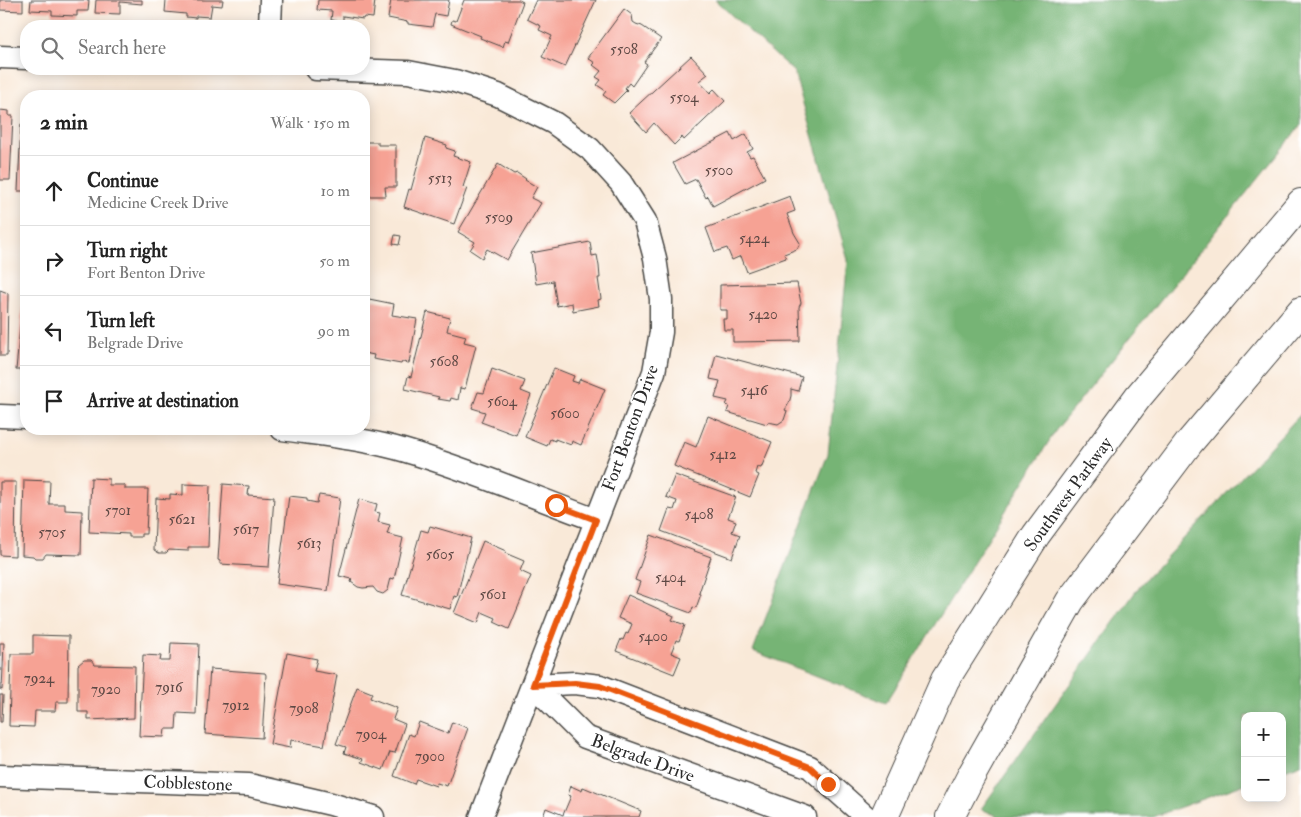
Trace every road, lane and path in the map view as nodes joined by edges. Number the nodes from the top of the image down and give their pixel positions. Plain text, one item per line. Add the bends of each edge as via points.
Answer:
1 (271, 0) edge
2 (270, 20) edge
3 (0, 57) edge
4 (20, 58) edge
5 (370, 71) edge
6 (1301, 203) edge
7 (1301, 311) edge
8 (0, 416) edge
9 (20, 417) edge
10 (326, 435) edge
11 (596, 520) junction
12 (533, 685) junction
13 (0, 776) edge
14 (373, 817) edge
15 (481, 817) edge
16 (805, 817) edge
17 (866, 817) edge
18 (884, 817) edge
19 (950, 817) edge

1 - 2 street
3 - 4 street
5 - 11 street, Fort Benton Drive via 408,72 455,81 498,95 554,123 590,149 621,183 645,221 656,258 661,332 654,372
6 - 18 main road, Southwest Parkway via 1138,397 1036,535 945,680
7 - 19 main road via 1189,442 1070,601
8 - 9 street
10 - 11 street via 405,450
11 - 12 street, Fort Benton Drive
12 - 15 street, Fort Benton Drive
12 - 16 street, Belgrade Drive via 585,737
12 - 17 street via 575,683 600,686 810,767
13 - 14 street, Cobblestone via 249,785

